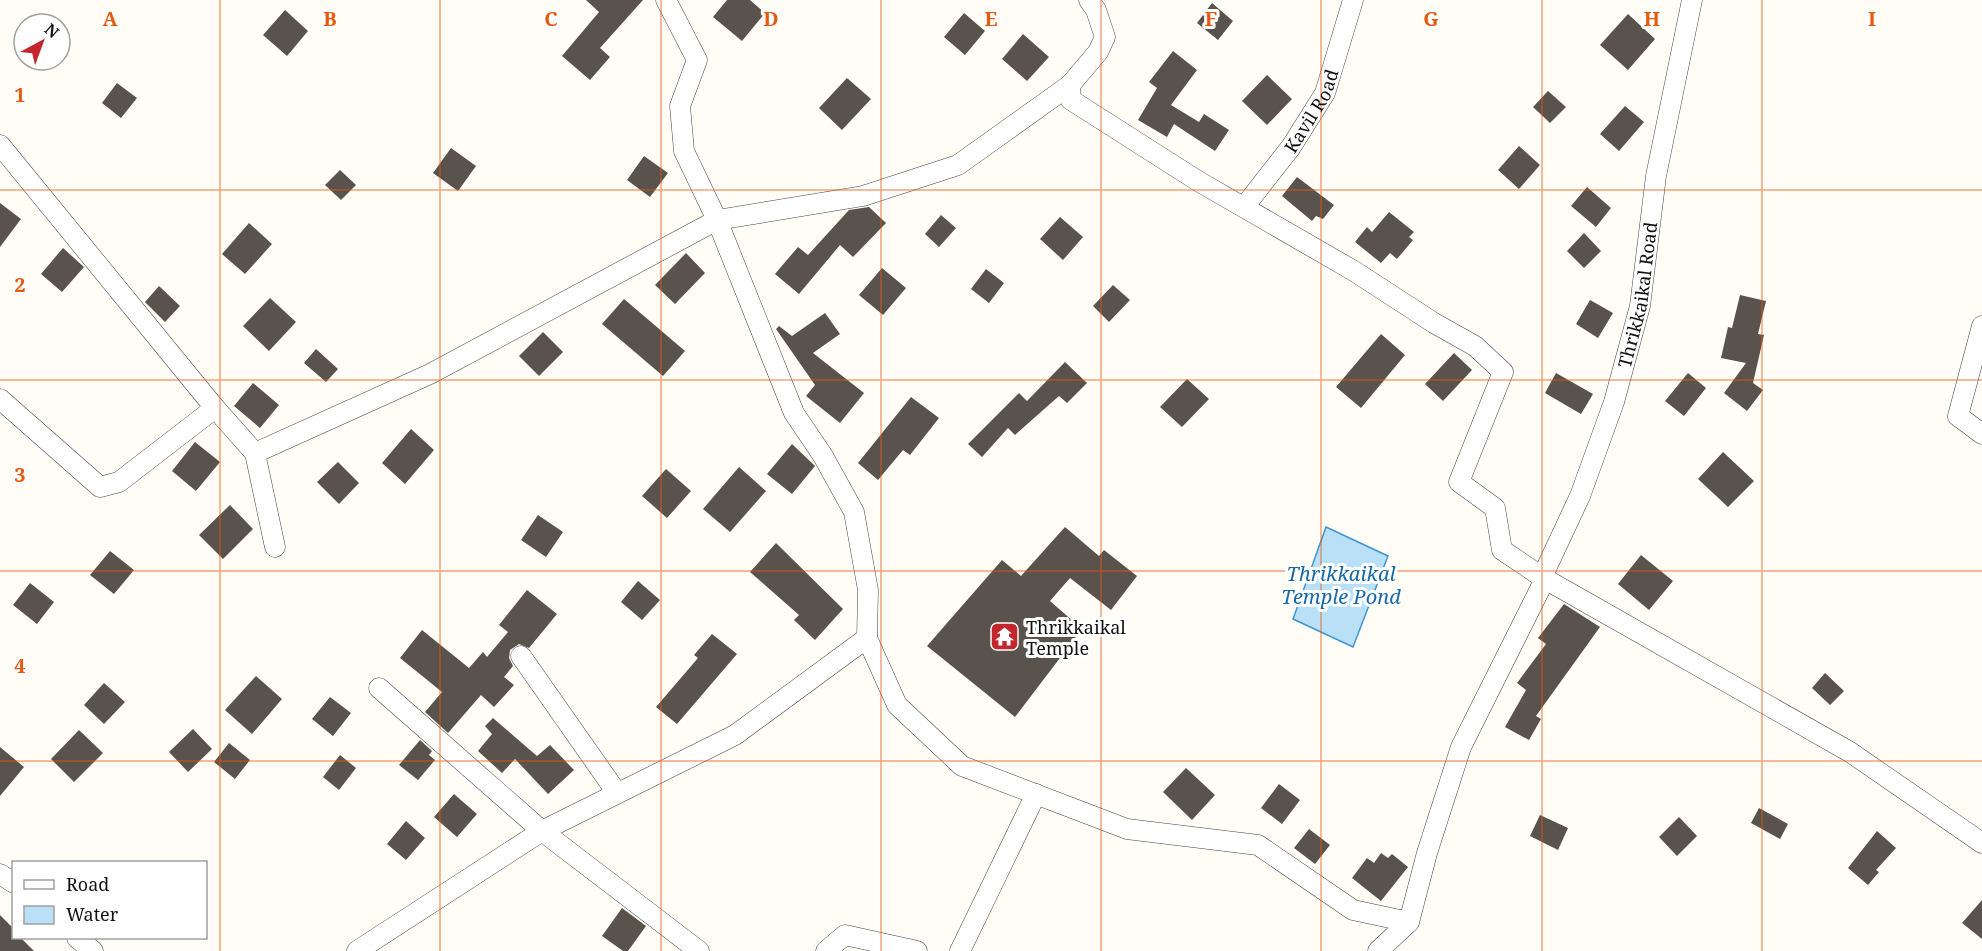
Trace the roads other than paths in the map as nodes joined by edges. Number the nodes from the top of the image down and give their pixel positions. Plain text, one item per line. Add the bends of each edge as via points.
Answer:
1 (666, 0) edge
2 (1089, 0) edge
3 (1353, 0) edge
4 (1692, 0) edge
5 (1070, 85) junction
6 (0, 145) edge
7 (1244, 207) junction
8 (717, 220) junction
9 (1982, 327) edge
10 (0, 399) edge
11 (215, 408) junction
12 (1982, 434) edge
13 (255, 453) junction
14 (275, 547) dead end
15 (1545, 579) junction
16 (867, 638) junction
17 (521, 656) dead end
18 (379, 688) dead end
19 (617, 793) junction
20 (1036, 794) junction
21 (542, 831) junction
22 (1982, 843) edge
23 (1409, 922) junction
24 (78, 939) edge
25 (93, 951) edge
26 (357, 951) edge
27 (699, 951) edge
28 (826, 951) edge
29 (917, 951) edge
30 (960, 951) edge
31 (1378, 951) edge

1 - 8 street via 697,60 680,106 684,151
2 - 5 street via 1106,37
3 - 7 street, Kavil Road via 1325,93 1291,147
4 - 15 street, Thrikkaikal Road via 1656,176 1640,306 1614,402 1580,495 1544,573
5 - 7 street via 1071,99
5 - 8 street via 958,165 862,196
6 - 11 street
7 - 15 street via 1475,346 1503,372 1459,482 1495,508 1502,550
8 - 13 street via 430,374
8 - 16 street via 794,413 854,512 868,590
9 - 12 street via 1958,416
10 - 11 street via 100,487 119,482
11 - 13 street
13 - 14 street
15 - 22 street via 1850,752
15 - 23 street, Thrikkaikal Road via 1461,747
16 - 19 street via 735,735
16 - 20 street via 897,705 962,766
17 - 19 street
18 - 21 street
19 - 21 street
20 - 23 street via 1127,828 1258,845 1353,910
20 - 30 street
21 - 26 street
21 - 27 street
23 - 31 street
24 - 25 street
28 - 29 street via 846,935

